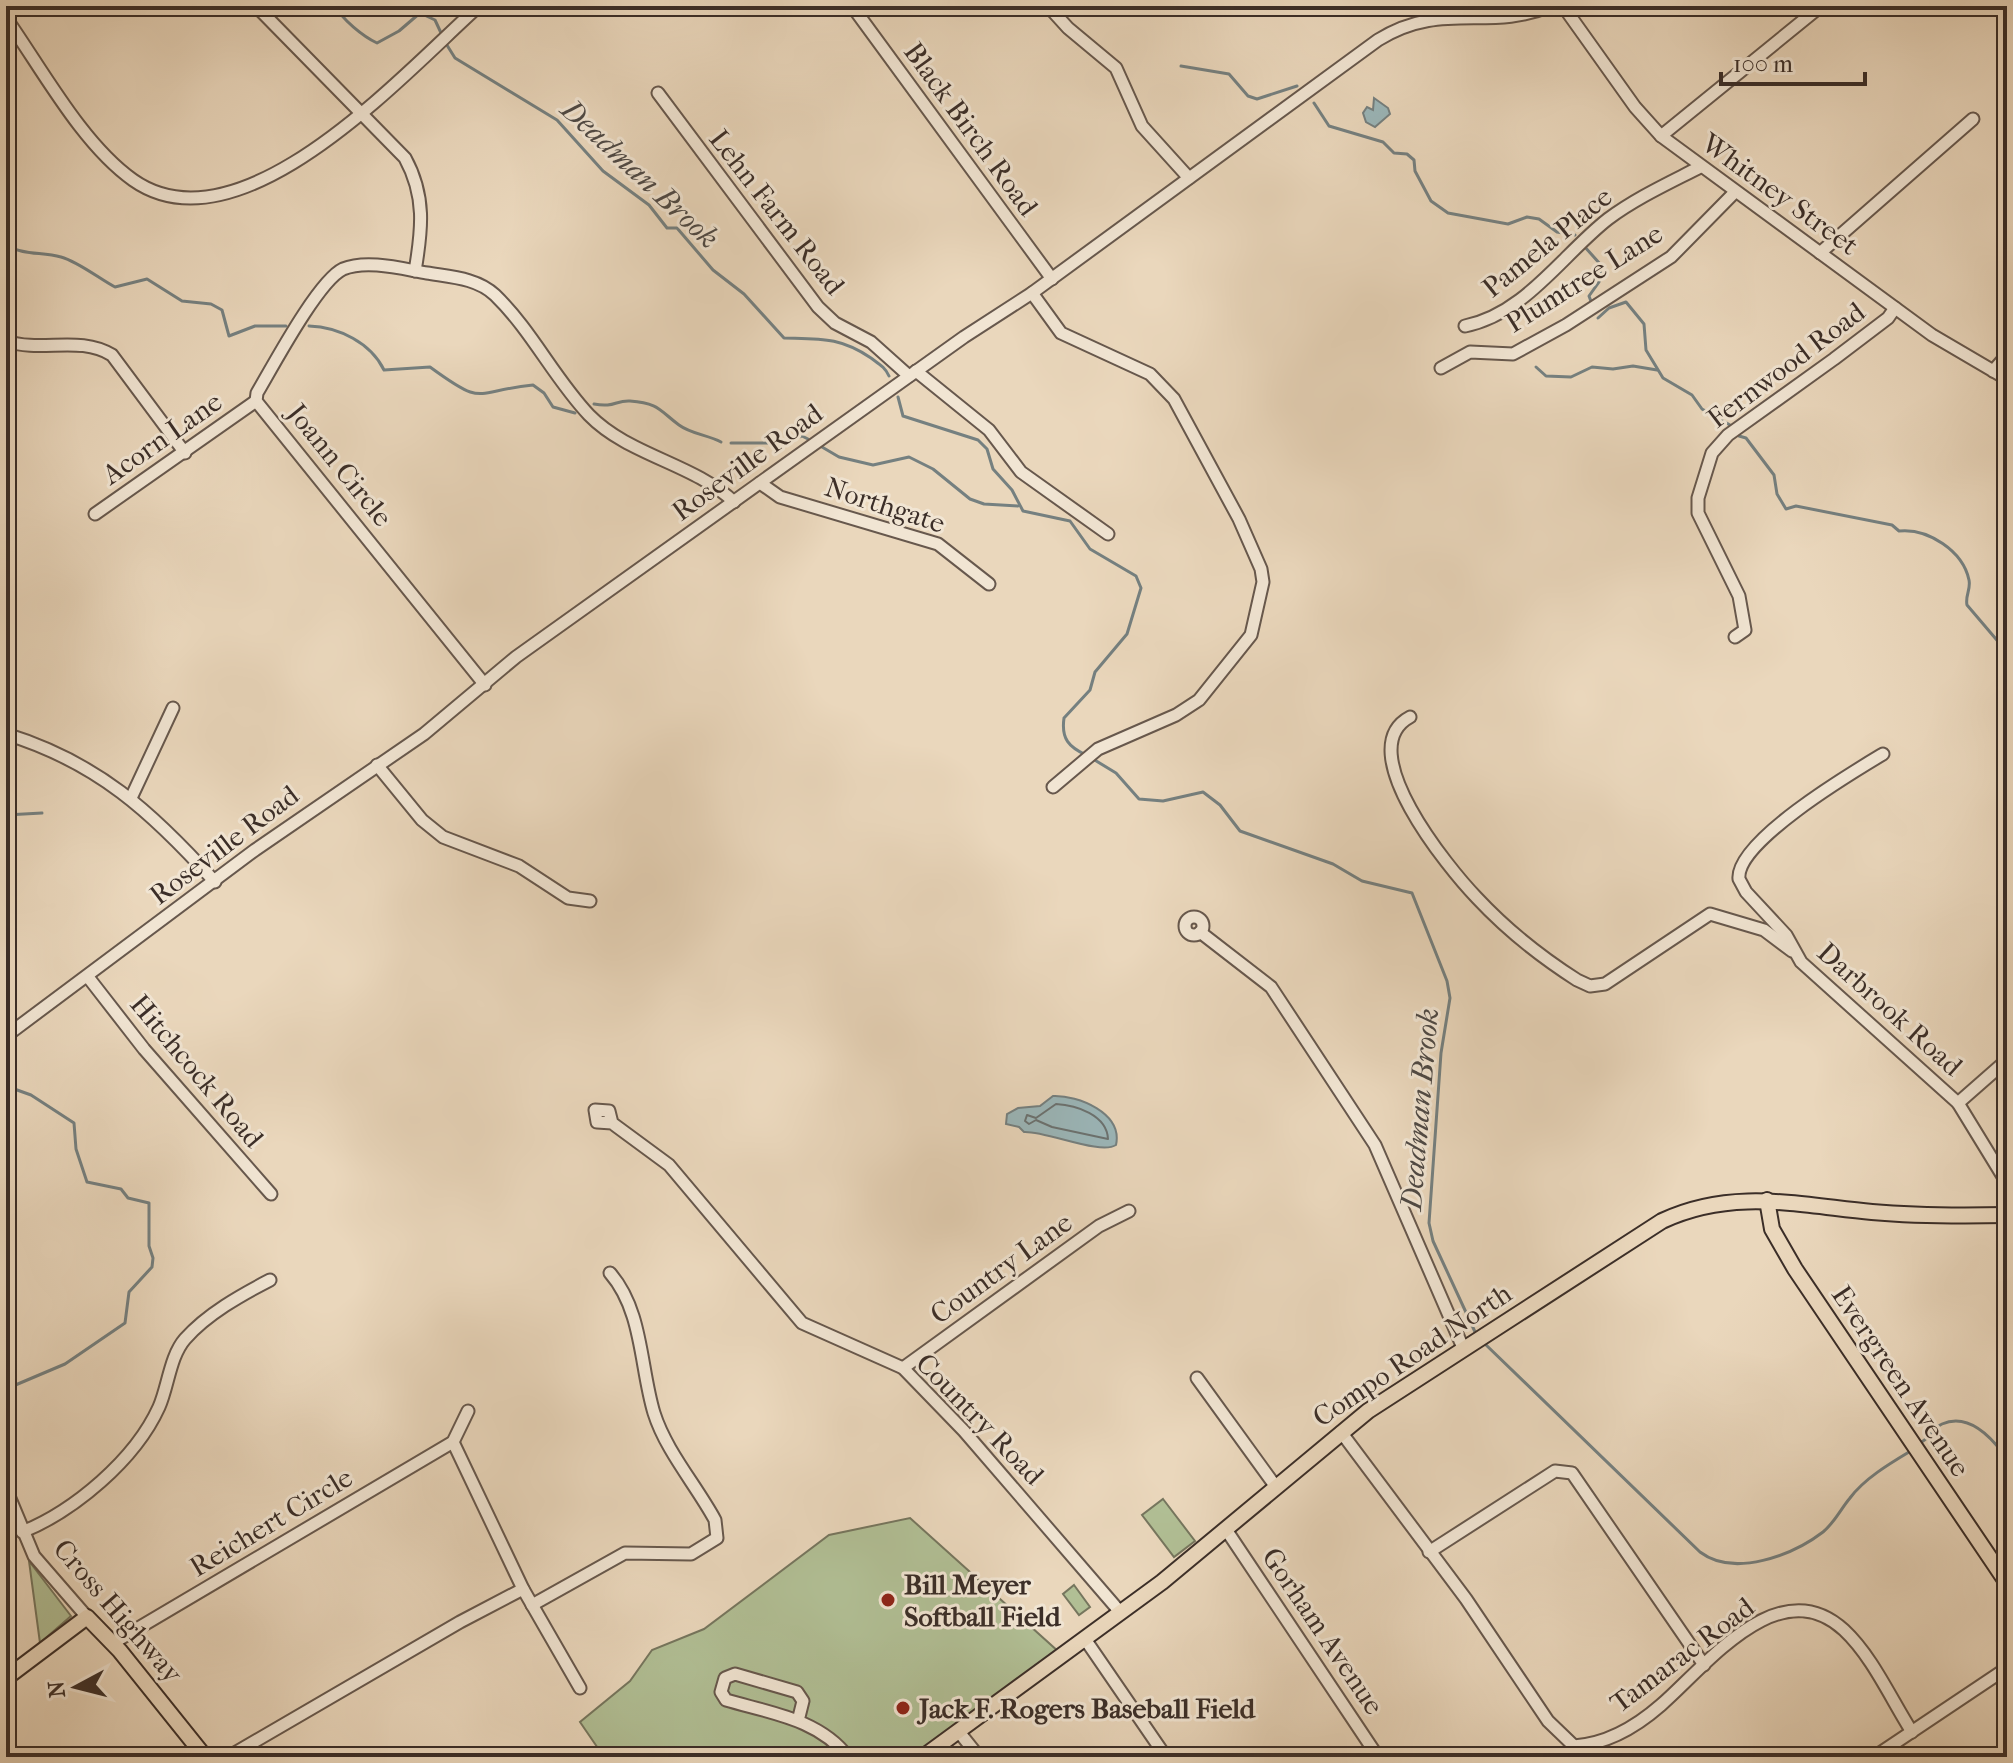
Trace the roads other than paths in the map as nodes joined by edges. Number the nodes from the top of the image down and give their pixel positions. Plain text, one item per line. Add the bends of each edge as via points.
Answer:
1 (256, 6) edge
2 (479, 6) edge
3 (852, 6) edge
4 (1048, 6) edge
5 (1550, 6) edge
6 (1563, 6) edge
7 (1821, 6) edge
8 (6, 18) edge
9 (658, 93) dead end
10 (363, 114) junction
11 (1973, 119) dead end
12 (1661, 136) junction
13 (1700, 167) junction
14 (1189, 178) junction
15 (1735, 192) junction
16 (1820, 253) junction
17 (415, 271) junction
18 (1052, 279) junction
19 (1032, 293) junction
20 (1895, 308) junction
21 (1465, 326) dead end
22 (6, 341) edge
23 (2007, 355) edge
24 (1441, 368) dead end
25 (1993, 371) junction
26 (913, 373) junction
27 (2007, 379) edge
28 (256, 401) junction
29 (185, 453) junction
30 (760, 483) junction
31 (734, 502) junction
32 (95, 514) dead end
33 (1108, 534) dead end
34 (989, 584) dead end
35 (1735, 637) dead end
36 (485, 685) junction
37 (173, 708) dead end
38 (1410, 717) dead end
39 (6, 734) edge
40 (1883, 754) dead end
41 (377, 765) junction
42 (1053, 787) dead end
43 (131, 798) junction
44 (215, 882) junction
45 (590, 901) dead end
46 (1200, 932) dead end
47 (1793, 952) junction
48 (88, 977) junction
49 (6, 1036) edge
50 (2007, 1060) edge
51 (1958, 1103) junction
52 (612, 1123) dead end
53 (2007, 1183) edge
54 (271, 1194) dead end
55 (1767, 1200) junction
56 (1129, 1211) dead end
57 (2007, 1215) edge
58 (610, 1273) dead end
59 (270, 1280) dead end
60 (1474, 1343) junction
61 (903, 1368) junction
62 (1197, 1378) dead end
63 (468, 1411) dead end
64 (1341, 1432) junction
65 (453, 1442) junction
66 (1276, 1487) junction
67 (6, 1489) edge
68 (1227, 1531) junction
69 (22, 1532) junction
70 (1429, 1552) junction
71 (2007, 1583) edge
72 (523, 1589) junction
73 (532, 1605) junction
74 (1121, 1613) junction
75 (87, 1617) junction
76 (1085, 1639) junction
77 (113, 1643) junction
78 (1704, 1665) junction
79 (2007, 1668) edge
80 (6, 1678) edge
81 (580, 1688) dead end
82 (798, 1721) junction
83 (959, 1732) junction
84 (1912, 1732) junction
85 (205, 1757) edge
86 (228, 1757) edge
87 (848, 1757) edge
88 (923, 1757) edge
89 (979, 1757) edge
90 (1166, 1757) edge
91 (1378, 1757) edge
92 (1874, 1757) edge

1 - 10 street
2 - 10 street
3 - 18 street, Black Birch Road
4 - 14 street via 1116,68 1142,126
5 - 14 street, Roseville Road via 1504,16 1411,22
6 - 12 street, Whitney Street
7 - 12 street
8 - 10 street via 90,136 114,164 148,189 178,197 236,190 275,174
9 - 26 street, Lehn Farm Road via 818,307
10 - 17 street via 405,158 419,190 422,226
11 - 16 street
12 - 13 street, Whitney Street
13 - 15 street, Whitney Street
13 - 21 street, Pamela Place via 1610,218 1513,306
14 - 18 street, Roseville Road
15 - 16 street, Whitney Street
15 - 24 street, Plumtree Lane via 1671,257 1566,325 1513,354 1470,352
16 - 20 street, Whitney Street
17 - 28 street, Joann Circle via 360,266 332,278
17 - 31 street, Joann Circle via 485,287 598,422 719,488
18 - 19 street, Roseville Road
19 - 26 street, Roseville Road
19 - 42 street via 1061,333 1150,374 1174,399 1263,576 1246,645 1199,700 1120,737
20 - 25 street, Whitney Street
20 - 35 street, Fernwood Road via 1728,435 1712,453 1697,505 1743,606 1745,630
22 - 29 street via 37,347 82,344 112,355
23 - 25 street
25 - 27 street, Whitney Street
26 - 30 street, Roseville Road
26 - 33 street, Lehn Farm Road via 989,430 1021,472
28 - 29 street, Acorn Lane
28 - 36 street, Joann Circle
29 - 32 street, Acorn Lane
30 - 31 street, Roseville Road
30 - 34 street, Northgate via 780,497 938,544
31 - 36 street, Roseville Road via 516,657
36 - 41 street, Roseville Road
37 - 43 street
38 - 47 street, Darbrook Road via 1394,734 1392,765 1429,838 1477,898 1577,980 1590,986 1605,984 1710,914 1764,930
39 - 43 street via 70,759
40 - 47 street, Darbrook Road via 1800,806 1740,866 1742,886 1777,923
41 - 44 street, Roseville Road
41 - 45 street via 443,837 519,866 568,898
43 - 44 street
44 - 48 street, Roseville Road
46 - 60 street via 1271,987 1367,1133
47 - 51 street, Darbrook Road
48 - 49 street, Roseville Road
48 - 54 street, Hitchcock Road
50 - 51 street
51 - 53 street, Darbrook Road
52 - 61 street, Country Road via 669,1165 802,1323
55 - 57 main road, Compo Road North via 1893,1214
55 - 60 main road, Compo Road North via 1716,1202 1662,1221
55 - 71 main road, Evergreen Avenue via 1772,1229 1795,1269
56 - 61 street, Country Lane via 1099,1226
58 - 73 street via 629,1304 655,1415 719,1530 717,1538 691,1554 625,1553
59 - 69 street via 187,1336 151,1424 95,1487 67,1509
60 - 64 main road, Compo Road North
61 - 74 street, Country Road
62 - 66 street
63 - 65 street
64 - 66 main road, Compo Road North
64 - 70 street, Tamarac Road
65 - 72 street
65 - 77 street, Reichert Circle
66 - 68 main road, Compo Road North
67 - 69 street, Cross Highway
68 - 74 main road, Compo Road North
68 - 91 street, Gorham Avenue
69 - 75 street, Cross Highway via 47,1575
70 - 78 street via 1555,1471 1572,1473
70 - 78 street, Tamarac Road via 1548,1721 1574,1746 1617,1735 1659,1707
72 - 73 street
72 - 86 street
73 - 81 street
74 - 76 main road, Compo Road North
75 - 77 main road, Cross Highway
75 - 80 main road
76 - 83 main road, Compo Road North
76 - 90 street
77 - 85 main road, Cross Highway
78 - 84 street, Tamarac Road via 1775,1614 1811,1610 1850,1638
79 - 84 street
82 - 82 street via 726,1700 721,1692 725,1678 735,1674 797,1692 803,1701
82 - 87 street via 828,1735
83 - 88 main road, Compo Road North
83 - 89 street
84 - 92 street

